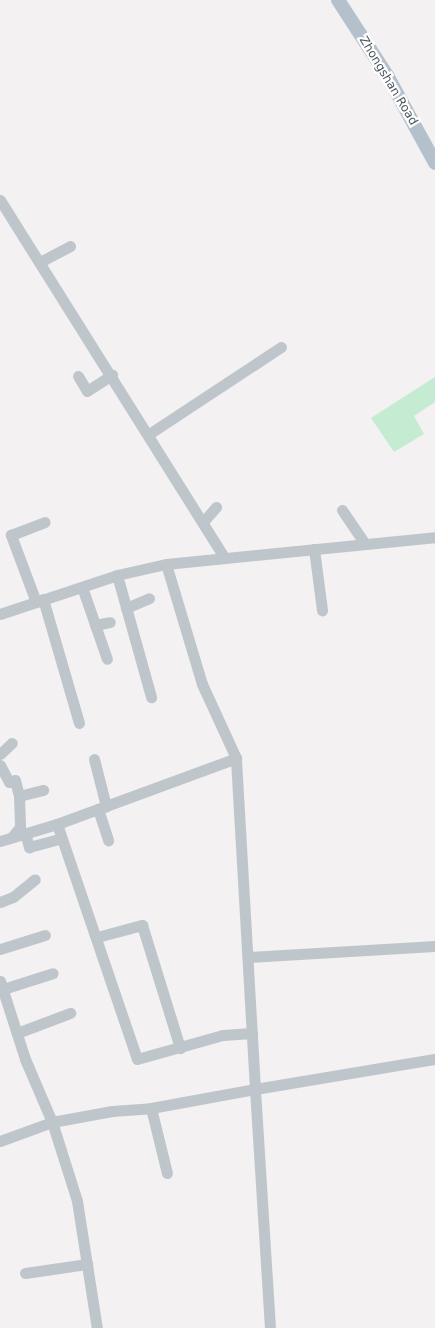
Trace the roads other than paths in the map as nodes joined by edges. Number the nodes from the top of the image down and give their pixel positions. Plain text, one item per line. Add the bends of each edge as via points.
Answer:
1 (338, 0) edge
2 (435, 164) edge
3 (0, 200) edge
4 (70, 246) dead end
5 (40, 262) junction
6 (281, 347) dead end
7 (112, 375) junction
8 (78, 376) dead end
9 (149, 434) junction
10 (216, 507) dead end
11 (342, 510) dead end
12 (45, 522) dead end
13 (203, 522) junction
14 (435, 537) edge
15 (365, 544) junction
16 (314, 549) junction
17 (224, 557) junction
18 (166, 564) junction
19 (117, 576) junction
20 (82, 587) junction
21 (149, 598) dead end
22 (40, 600) junction
23 (126, 608) junction
24 (322, 610) dead end
25 (0, 614) edge
26 (110, 622) dead end
27 (96, 625) junction
28 (107, 659) dead end
29 (151, 697) dead end
30 (79, 723) dead end
31 (12, 743) dead end
32 (0, 754) edge
33 (94, 758) dead end
34 (236, 758) junction
35 (0, 766) edge
36 (43, 790) dead end
37 (19, 796) junction
38 (102, 808) junction
39 (57, 824) junction
40 (25, 834) junction
41 (12, 837) junction
42 (0, 840) edge
43 (56, 840) dead end
44 (108, 840) dead end
45 (35, 879) dead end
46 (0, 902) edge
47 (45, 934) dead end
48 (97, 937) junction
49 (435, 946) edge
50 (0, 950) edge
51 (248, 957) junction
52 (53, 973) dead end
53 (1, 985) edge
54 (70, 1013) dead end
55 (17, 1033) junction
56 (252, 1034) junction
57 (180, 1048) junction
58 (435, 1059) edge
59 (255, 1089) junction
60 (151, 1108) junction
61 (52, 1122) junction
62 (0, 1141) edge
63 (167, 1173) dead end
64 (87, 1264) junction
65 (25, 1273) dead end
66 (97, 1328) edge
67 (270, 1328) edge

1 - 2 main road, Zhongshan Road via 388,77
3 - 5 street
4 - 5 street
5 - 7 street
6 - 9 street
7 - 8 street via 87,391
7 - 9 street
9 - 13 street
10 - 13 street
11 - 15 street
12 - 22 street via 11,536
13 - 17 street
14 - 15 street
15 - 16 street
16 - 17 street
16 - 24 street
17 - 18 street
18 - 19 street
18 - 34 street via 202,684
19 - 20 street
19 - 23 street
20 - 22 street
20 - 27 street
21 - 23 street
22 - 25 street
22 - 30 street
23 - 29 street
26 - 27 street
27 - 28 street
31 - 32 street
33 - 38 street
34 - 38 street
34 - 51 street
35 - 37 street via 8,782 15,780
36 - 37 street
37 - 41 street via 20,827
38 - 39 street
38 - 44 street
39 - 40 street
39 - 48 street
40 - 41 street
40 - 43 street via 29,847
41 - 42 street
45 - 46 street via 14,897
47 - 50 street
48 - 57 street via 137,1059
48 - 57 street via 142,925
49 - 51 street
51 - 56 street
52 - 53 street
53 - 55 street
54 - 55 street
55 - 61 street
56 - 57 street via 223,1035
56 - 59 street
58 - 59 street
59 - 60 street
59 - 67 street
60 - 61 street
60 - 63 street
61 - 62 street
61 - 64 street via 77,1201
64 - 65 street
64 - 66 street

